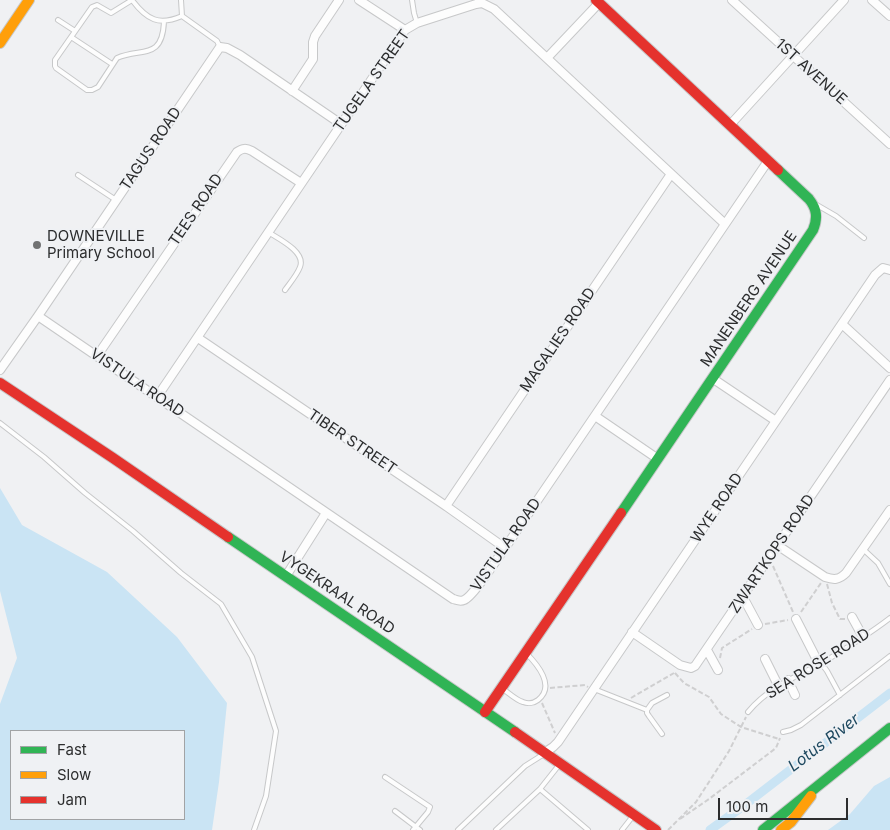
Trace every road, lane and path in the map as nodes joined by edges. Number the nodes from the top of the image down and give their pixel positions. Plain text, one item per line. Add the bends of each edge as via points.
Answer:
1 (29, 0) edge
2 (132, 0) edge
3 (181, 0) edge
4 (339, 0) edge
5 (358, 0) edge
6 (412, 0) edge
7 (732, 0) edge
8 (844, 0) edge
9 (872, 0) edge
10 (482, 2) edge
11 (598, 2) edge
12 (182, 16) junction
13 (890, 16) edge
14 (58, 20) dead end
15 (164, 22) junction
16 (417, 23) junction
17 (405, 30) junction
18 (75, 31) junction
19 (71, 37) junction
20 (0, 43) edge
21 (220, 47) junction
22 (793, 56) junction
23 (547, 58) junction
24 (112, 64) junction
25 (292, 91) junction
26 (341, 124) junction
27 (730, 125) junction
28 (890, 144) edge
29 (768, 161) junction
30 (671, 174) junction
31 (78, 175) dead end
32 (301, 184) junction
33 (116, 200) junction
34 (813, 204) junction
35 (725, 224) junction
36 (268, 232) junction
37 (864, 238) dead end
38 (890, 270) edge
39 (285, 290) dead end
40 (38, 316) junction
41 (842, 324) junction
42 (198, 338) junction
43 (97, 356) junction
44 (890, 368) edge
45 (0, 370) edge
46 (712, 378) junction
47 (890, 380) edge
48 (0, 382) edge
49 (157, 397) junction
50 (595, 416) junction
51 (776, 421) junction
52 (0, 423) edge
53 (658, 459) junction
54 (446, 506) junction
55 (890, 510) edge
56 (326, 513) junction
57 (777, 545) junction
58 (506, 548) junction
59 (863, 549) junction
60 (770, 557) junction
61 (286, 576) junction
62 (825, 577) junction
63 (890, 584) edge
64 (743, 597) junction
65 (852, 617) joint
66 (890, 618) edge
67 (796, 619) junction
68 (758, 625) junction
69 (632, 632) junction
70 (863, 637) junction
71 (707, 650) junction
72 (526, 653) junction
73 (890, 656) edge
74 (765, 659) dead end
75 (821, 663) junction
76 (718, 670) joint
77 (788, 680) junction
78 (778, 685) junction
79 (501, 688) junction
80 (546, 688) junction
81 (594, 689) junction
82 (796, 695) dead end
83 (840, 695) junction
84 (667, 696) dead end
85 (540, 698) junction
86 (630, 703) junction
87 (647, 710) junction
88 (485, 712) junction
89 (748, 712) joint
90 (741, 727) junction
91 (890, 728) edge
92 (782, 732) joint
93 (662, 734) dead end
94 (779, 740) junction
95 (558, 742) junction
96 (544, 753) junction
97 (560, 764) junction
98 (384, 777) dead end
99 (824, 780) junction
100 (540, 788) junction
101 (395, 811) dead end
102 (634, 815) junction
103 (676, 822) junction
104 (414, 828) edge
105 (254, 830) edge
106 (420, 830) edge
107 (458, 830) edge
108 (496, 830) edge
109 (588, 830) edge
110 (622, 830) edge
111 (656, 830) edge
112 (668, 830) edge
113 (763, 830) edge
114 (781, 830) edge

1 - 20 street
2 - 15 lane via 151,18
2 - 18 lane via 111,13 94,6
3 - 12 lane
4 - 25 street via 315,36 313,59
5 - 17 street
6 - 16 lane
7 - 22 street, 1ST AVENUE
8 - 22 street
9 - 13 street
10 - 16 street, TUGELA STREET
10 - 23 street, TUGELA STREET via 494,9
11 - 23 street
11 - 27 street
12 - 15 lane
12 - 21 lane via 217,41
14 - 18 lane
15 - 24 lane via 154,49 119,57
16 - 17 street, TUGELA STREET
17 - 26 street, TUGELA STREET
18 - 19 lane
19 - 24 lane
19 - 24 lane via 55,60 55,66 86,90 98,87
21 - 25 street via 240,54
21 - 33 street, TAGUS ROAD
22 - 27 street
22 - 28 street, 1ST AVENUE
23 - 30 street, TUGELA STREET
25 - 26 street
26 - 32 street, TUGELA STREET
27 - 29 street
29 - 34 street
29 - 35 street, VISTULA ROAD
30 - 35 street, TUGELA STREET
30 - 54 street, MAGALIES ROAD
31 - 33 lane
32 - 36 street, TUGELA STREET
32 - 43 street, TEES ROAD via 247,148 237,152
33 - 40 street, TAGUS ROAD
34 - 37 lane via 836,216
34 - 46 street, MANENBERG AVENUE via 817,215 815,228
35 - 50 street, VISTULA ROAD
36 - 39 lane via 295,250 301,258 299,270
36 - 42 street, TUGELA STREET
38 - 41 street, WYE ROAD via 883,268 878,272
40 - 43 street, VISTULA ROAD
40 - 45 street, TAGUS ROAD
41 - 44 street
41 - 51 street, WYE ROAD
42 - 49 street, TUGELA STREET
42 - 54 street, TIBER STREET
43 - 49 street, VISTULA ROAD
46 - 51 street
46 - 53 street, MANENBERG AVENUE
47 - 57 street, ZWARTKOPS ROAD
48 - 61 street, VYGEKRAAL ROAD
49 - 56 street, VISTULA ROAD
50 - 53 street
50 - 58 street, VISTULA ROAD
51 - 69 street, WYE ROAD
52 - 105 lane via 221,604 252,657 276,731 266,796
53 - 72 street, MANENBERG AVENUE
54 - 58 street, TIBER STREET
55 - 59 street
56 - 58 street, VISTULA ROAD via 452,599 460,601 469,598
56 - 61 street
57 - 60 street, ZWARTKOPS ROAD
57 - 62 street
59 - 62 street via 842,577 831,580
59 - 63 lane via 878,563
60 - 64 street, ZWARTKOPS ROAD
60 - 67 path
61 - 88 street, VYGEKRAAL ROAD
62 - 65 path via 840,619
62 - 67 path
64 - 68 street
64 - 71 street, ZWARTKOPS ROAD
65 - 70 street
66 - 70 lane, SEA ROSE ROAD
67 - 68 path
67 - 75 street
68 - 76 path via 722,648
69 - 71 street, ZWARTKOPS ROAD via 684,667 695,666
69 - 81 street, WYE ROAD
70 - 75 lane, SEA ROSE ROAD
71 - 76 street
72 - 79 street, MANENBERG AVENUE
72 - 80 lane via 544,677
73 - 83 lane
74 - 78 street
75 - 77 lane, SEA ROSE ROAD
75 - 83 lane
77 - 78 lane, SEA ROSE ROAD
77 - 82 street
78 - 89 lane, SEA ROSE ROAD
79 - 85 lane via 523,702 534,702
79 - 88 street, MANENBERG AVENUE
80 - 81 path via 585,685
80 - 85 lane
81 - 86 lane
81 - 95 street, WYE ROAD
83 - 92 lane via 801,725
84 - 87 lane via 652,703
85 - 95 path
86 - 87 lane
86 - 90 path via 631,697 674,672 684,683 710,697 721,714
87 - 93 lane
88 - 96 street, VYGEKRAAL ROAD
89 - 90 path
90 - 94 path
90 - 103 path via 696,802
91 - 99 street
92 - 94 path
94 - 103 path via 776,748
95 - 96 street, WYE ROAD
96 - 97 street, VYGEKRAAL ROAD
96 - 107 lane via 525,766
97 - 100 lane
97 - 102 street, VYGEKRAAL ROAD
98 - 104 lane via 430,806
99 - 113 street
99 - 114 street
100 - 108 lane
100 - 109 lane
101 - 104 lane
102 - 110 lane
102 - 111 street, VYGEKRAAL ROAD
103 - 112 path
104 - 106 lane

